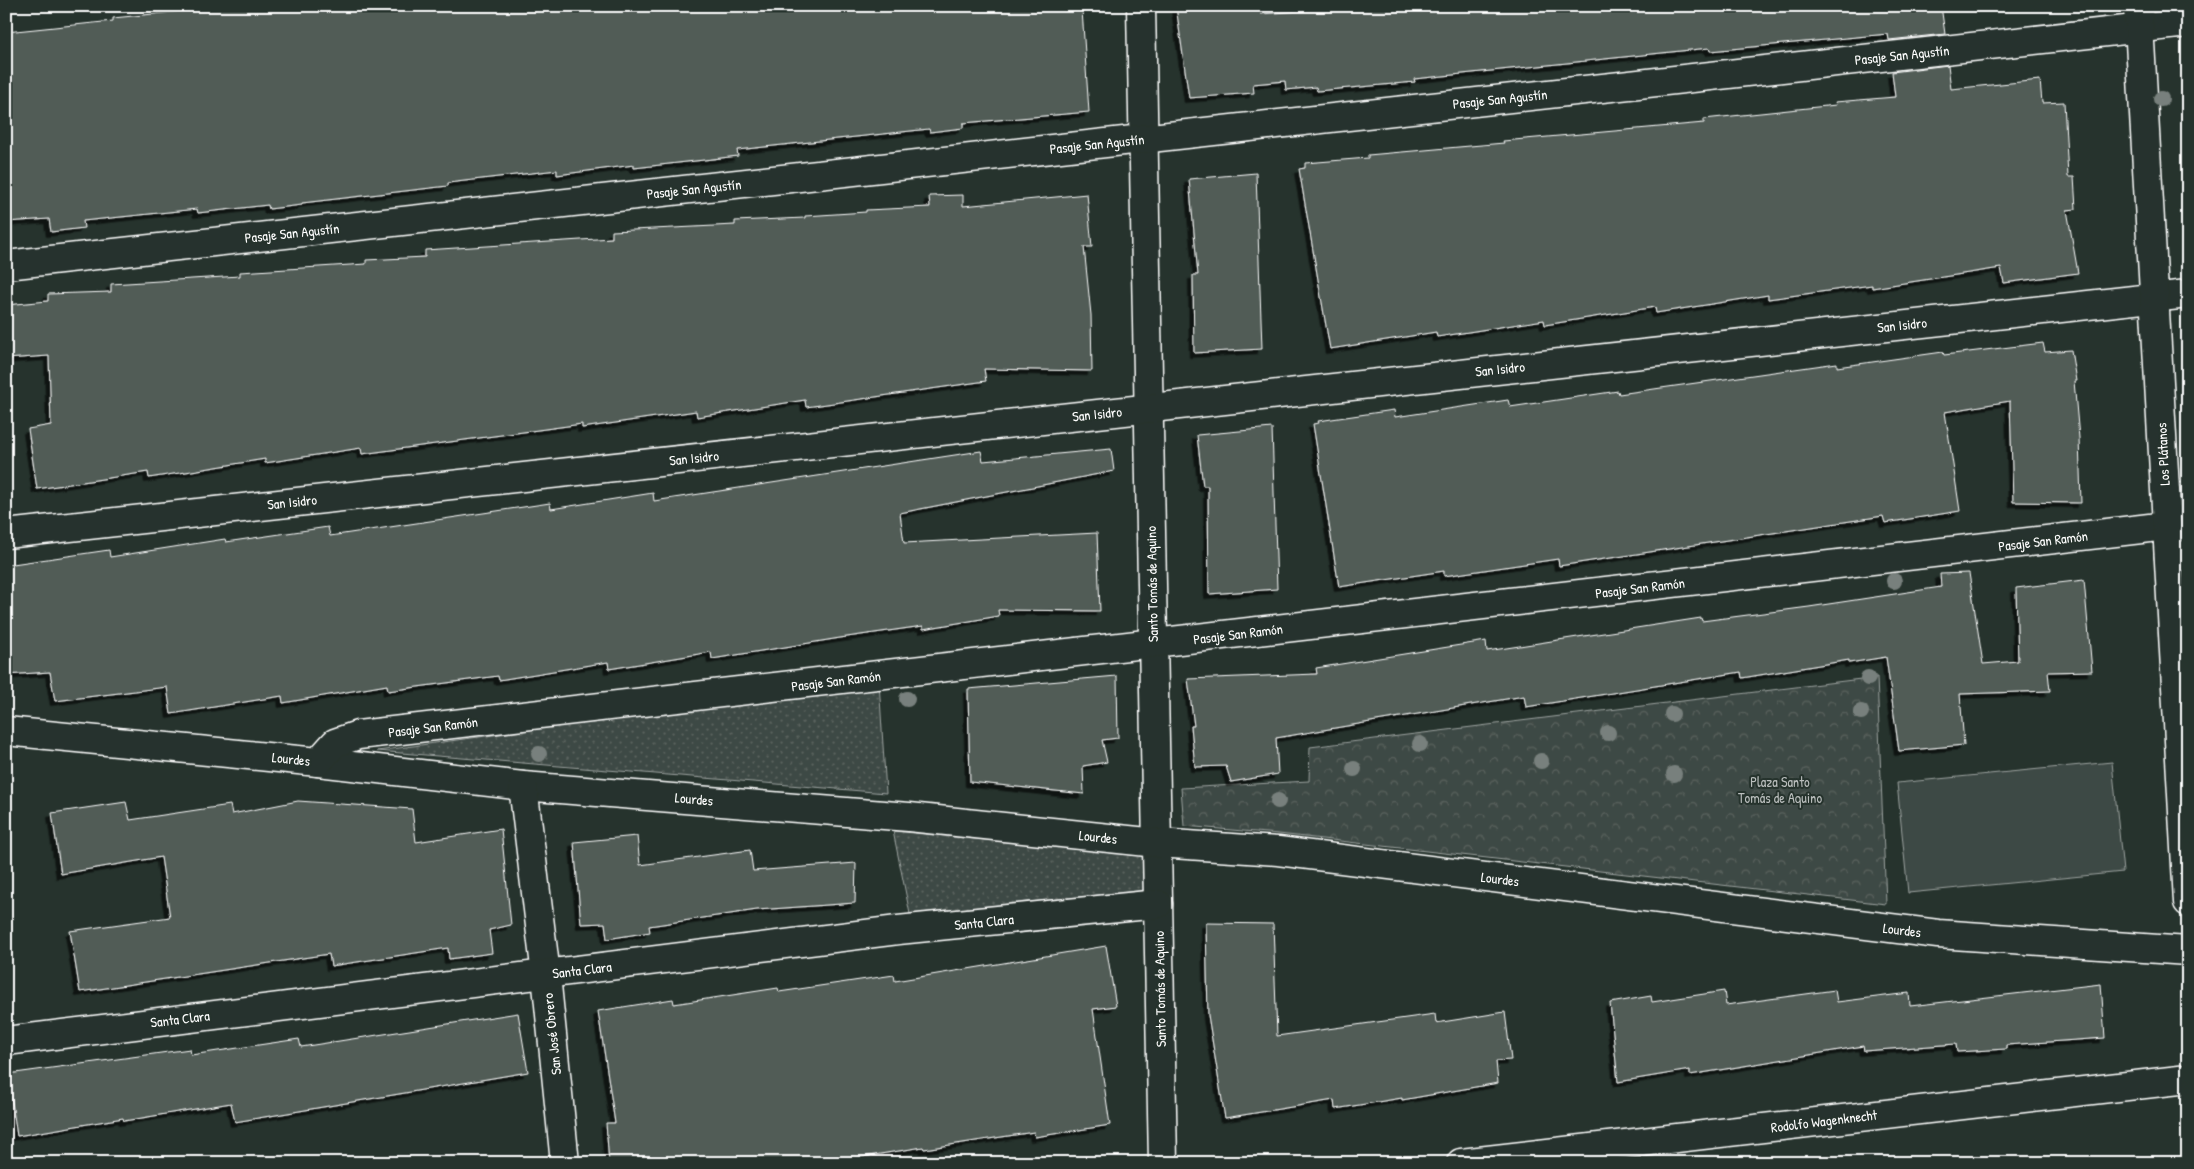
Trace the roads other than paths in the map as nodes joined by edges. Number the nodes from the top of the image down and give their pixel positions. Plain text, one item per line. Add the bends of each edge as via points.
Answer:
1 (1140, 6) edge
2 (2139, 17) edge
3 (2188, 23) edge
4 (1143, 139) junction
5 (6, 265) edge
6 (2188, 294) edge
7 (2154, 297) junction
8 (1148, 408) junction
9 (2167, 526) junction
10 (6, 534) edge
11 (2178, 556) edge
12 (1153, 644) junction
13 (6, 731) edge
14 (318, 762) junction
15 (523, 786) junction
16 (1157, 843) junction
17 (2188, 902) edge
18 (1158, 904) junction
19 (2188, 951) edge
20 (546, 975) junction
21 (6, 1041) edge
22 (2188, 1079) edge
23 (565, 1163) edge
24 (1163, 1163) edge
25 (1460, 1163) edge

1 - 4 street, Santo Tomás de Aquino
2 - 3 street, Pasaje San Agustín
2 - 4 street, Pasaje San Agustín
2 - 7 street, Los Plátanos
4 - 5 street, Pasaje San Agustín
4 - 8 street, Santo Tomás de Aquino
6 - 7 street, San Isidro
7 - 8 street, San Isidro
7 - 9 street, Los Plátanos
8 - 10 street, San Isidro
8 - 12 street, Santo Tomás de Aquino
9 - 11 street, Los Plátanos
9 - 12 street, Pasaje San Ramón
11 - 17 street, Los Plátanos
12 - 14 street, Pasaje San Ramón via 358,735 335,743
12 - 16 street, Santo Tomás de Aquino
13 - 14 street, Lourdes
14 - 15 street, Lourdes
15 - 16 street, Lourdes via 910,817
15 - 20 street, San José Obrero
16 - 18 street, Santo Tomás de Aquino
16 - 19 street, Lourdes via 1278,852 1938,934
18 - 20 street, Santa Clara via 898,930
18 - 24 street, Santo Tomás de Aquino
20 - 21 street, Santa Clara
20 - 23 street, San José Obrero
22 - 25 street, Rodolfo Wagenknecht

